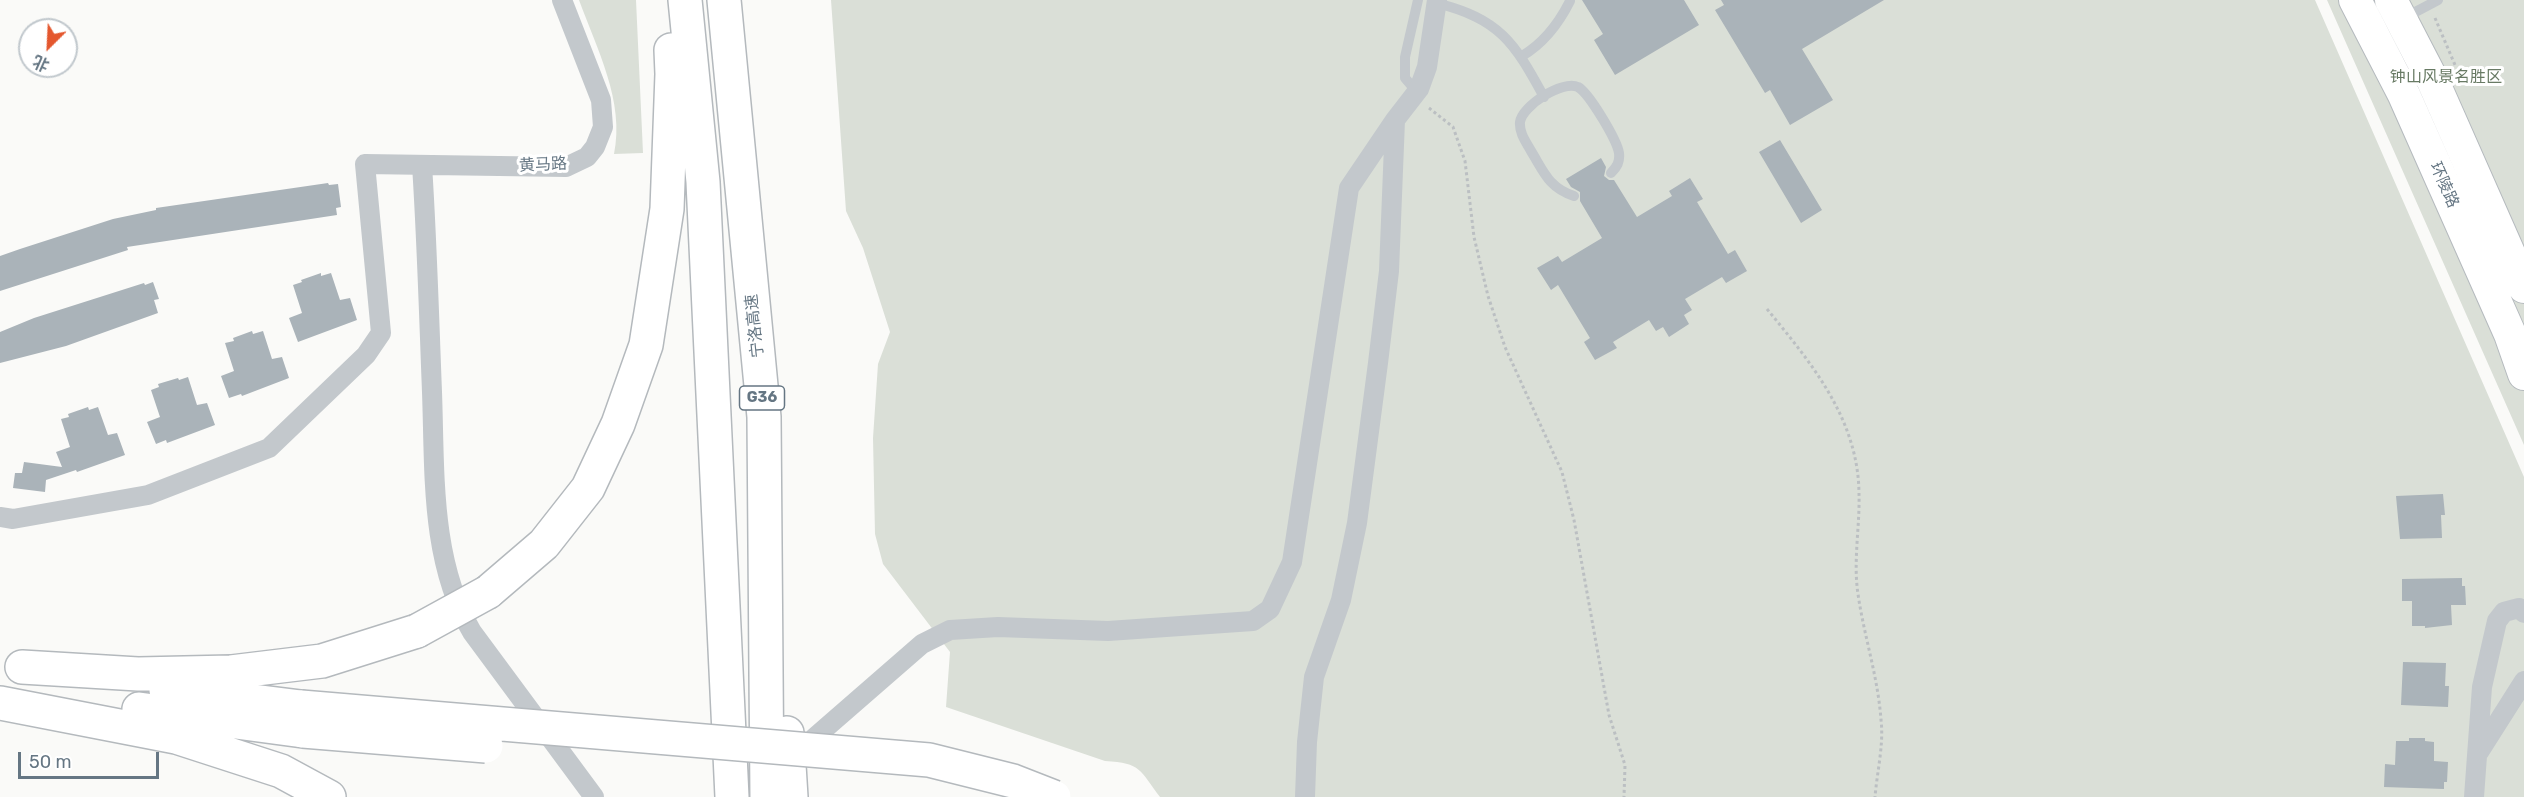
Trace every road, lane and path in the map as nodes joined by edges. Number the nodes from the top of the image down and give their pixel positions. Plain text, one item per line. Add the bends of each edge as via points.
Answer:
1 (562, 0) edge
2 (668, 0) edge
3 (686, 0) edge
4 (724, 0) edge
5 (2355, 0) edge
6 (2438, 0) edge
7 (1430, 1) edge
8 (1570, 1) edge
9 (2396, 10) edge
10 (1522, 56) junction
11 (1417, 93) junction
12 (1544, 97) junction
13 (1395, 120) junction
14 (422, 165) junction
15 (1611, 173) dead end
16 (1574, 196) dead end
17 (2524, 287) edge
18 (1767, 309) dead end
19 (2524, 374) edge
20 (764, 417) junction
21 (0, 517) edge
22 (2524, 613) edge
23 (11, 663) edge
24 (2524, 681) edge
25 (0, 693) edge
26 (0, 703) edge
27 (302, 719) junction
28 (814, 738) dead end
29 (2477, 754) junction
30 (328, 797) edge
31 (594, 797) edge
32 (732, 797) edge
33 (767, 797) edge
34 (791, 797) edge
35 (1002, 797) edge
36 (1054, 797) edge
37 (1305, 797) edge
38 (1624, 797) edge
39 (1875, 797) edge
40 (2474, 797) edge

1 - 14 street, 黄马路 via 602,100 603,127 587,158 566,167
2 - 23 highway, bridge via 672,74 667,208 646,345 618,424 588,488 544,544 488,592 417,631 322,661 231,672 138,674
3 - 32 highway via 703,182
4 - 20 highway, 宁洛高速 / G36
5 - 19 main road, 环陵路 via 2404,94
6 - 9 lane
7 - 10 lane via 1465,10 1491,24
7 - 11 street via 1427,67
8 - 10 lane via 1549,36
9 - 17 main road, 环陵路 via 2433,81
10 - 12 lane
11 - 13 street
11 - 38 path via 1453,126 1465,160 1474,237 1488,296 1505,346 1562,472 1610,715 1625,765
12 - 15 lane via 1567,85 1585,93 1616,142 1620,155
12 - 16 lane via 1521,116 1522,136 1553,186
13 - 28 street via 1349,188 1292,562 1270,609 1253,621 1119,630 950,630 922,644
13 - 37 street via 1389,271 1357,523 1341,600 1314,677
14 - 21 street, 黄马路 via 364,164 381,333 366,355 269,448 148,495 13,519
14 - 31 street via 436,510 447,572 472,632
18 - 39 path via 1826,384 1854,450 1859,475 1858,591 1882,722
20 - 33 highway, 宁洛高速 / G36
20 - 34 highway
22 - 29 street via 2519,608 2504,612 2498,621 2481,687
23 - 27 highway
24 - 29 street
25 - 27 highway
26 - 30 highway via 176,737 281,771
27 - 35 highway, bridge via 807,772 926,780
27 - 36 highway, bridge via 929,760 1013,781
29 - 40 street

